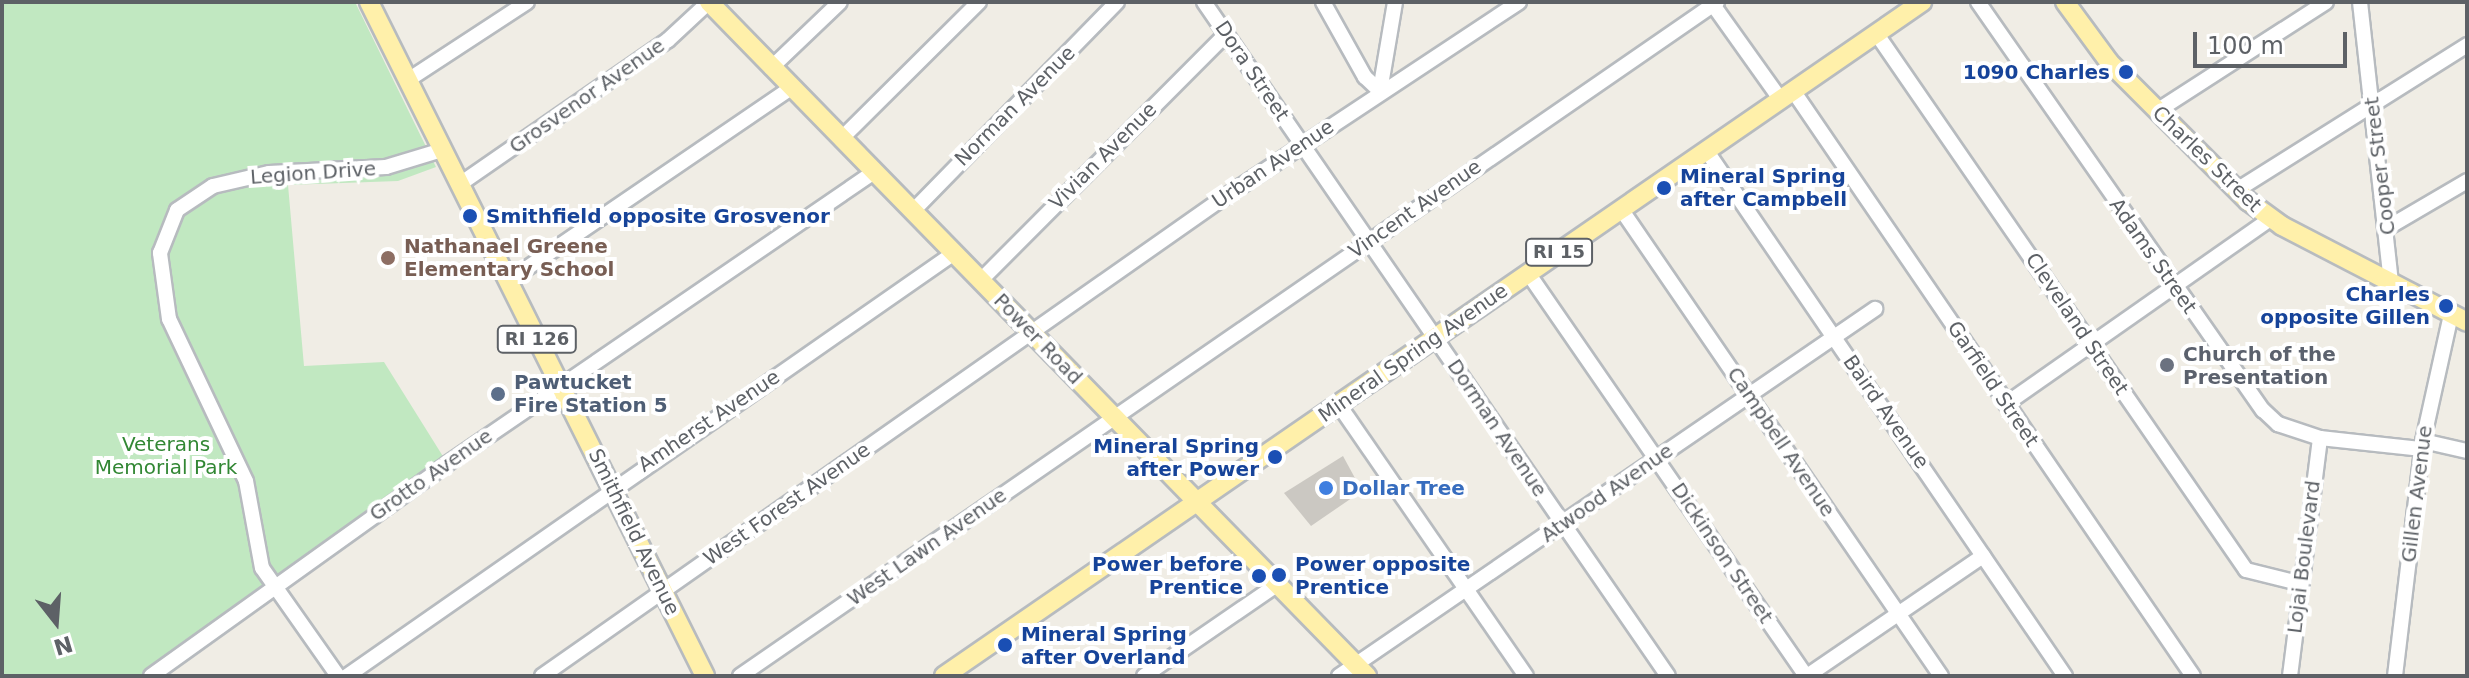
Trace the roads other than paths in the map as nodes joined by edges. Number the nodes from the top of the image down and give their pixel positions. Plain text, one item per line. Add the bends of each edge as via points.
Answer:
1 (369, 2) edge
2 (527, 2) edge
3 (709, 2) edge
4 (840, 2) edge
5 (979, 2) edge
6 (1117, 2) edge
7 (1204, 2) edge
8 (1323, 2) edge
9 (1395, 2) edge
10 (1519, 2) edge
11 (1922, 2) edge
12 (1978, 2) edge
13 (2065, 2) edge
14 (2326, 2) edge
15 (2360, 2) edge
16 (1714, 3) edge
17 (1876, 33) junction
18 (1226, 34) junction
19 (2467, 45) edge
20 (771, 68) junction
21 (408, 80) junction
22 (791, 88) junction
23 (1380, 91) junction
24 (1788, 96) junction
25 (2373, 105) junction
26 (2157, 111) junction
27 (842, 138) junction
28 (1303, 145) junction
29 (442, 150) junction
30 (1706, 150) junction
31 (874, 172) junction
32 (2467, 181) edge
33 (460, 184) junction
34 (2237, 190) junction
35 (1621, 209) junction
36 (913, 211) junction
37 (2270, 219) junction
38 (2387, 228) junction
39 (1370, 241) junction
40 (954, 253) junction
41 (1528, 273) junction
42 (981, 280) junction
43 (508, 281) junction
44 (2391, 282) junction
45 (2175, 288) junction
46 (1875, 309) dead end
47 (2459, 318) edge
48 (1032, 333) junction
49 (1834, 337) junction
50 (1435, 338) junction
51 (2091, 347) junction
52 (561, 386) junction
53 (1748, 394) junction
54 (2006, 404) junction
55 (1339, 405) junction
56 (1114, 418) junction
57 (2320, 438) junction
58 (2423, 445) junction
59 (2467, 451) edge
60 (1657, 458) junction
61 (612, 487) junction
62 (1196, 502) junction
63 (1563, 524) junction
64 (1983, 556) junction
65 (2298, 583) junction
66 (1278, 584) junction
67 (273, 588) junction
68 (663, 589) junction
69 (1466, 589) junction
70 (1898, 613) junction
71 (1362, 670) edge
72 (160, 673) edge
73 (954, 673) edge
74 (338, 676) edge
75 (347, 676) edge
76 (542, 676) edge
77 (705, 676) edge
78 (740, 676) edge
79 (1144, 676) edge
80 (1339, 676) edge
81 (1526, 676) edge
82 (1668, 676) edge
83 (1806, 676) edge
84 (1941, 676) edge
85 (2065, 676) edge
86 (2193, 676) edge
87 (2290, 676) edge
88 (2395, 676) edge

1 - 21 main road, Smithfield Avenue / RI 126
2 - 21 street
3 - 20 main road, Power Road
3 - 33 street, Grosvenor Avenue via 668,40
4 - 20 street
5 - 27 street
6 - 36 street, Norman Avenue
7 - 18 street, Dora Street
8 - 23 street via 1365,77
9 - 23 street
10 - 23 street, Urban Avenue
11 - 17 main road, Mineral Spring Avenue / RI 15
12 - 45 street, Adams Street
13 - 26 main road, Charles Street via 2089,39
14 - 26 street
15 - 25 street, Cooper Street
16 - 24 street, Garfield Street
16 - 39 street, Vincent Avenue
17 - 24 main road, Mineral Spring Avenue / RI 15
17 - 51 street, Cleveland Street
18 - 28 street, Dora Street
18 - 42 street, Vivian Avenue
19 - 25 street
20 - 22 main road, Power Road
21 - 29 main road, Smithfield Avenue / RI 126
22 - 27 main road, Power Road
22 - 43 street
23 - 28 street, Urban Avenue
24 - 30 main road, Mineral Spring Avenue / RI 15
24 - 54 street, Garfield Street
25 - 34 street
25 - 38 street, Cooper Street
26 - 34 main road, Charles Street
27 - 31 main road, Power Road
28 - 39 street, Dora Street
28 - 48 street, Urban Avenue
29 - 33 main road, Smithfield Avenue / RI 126
29 - 67 street, Legion Drive via 386,167 282,171 213,186 183,203 166,235 159,273 169,319 239,462 258,558
30 - 35 main road, Mineral Spring Avenue / RI 15
30 - 49 street, Baird Avenue
31 - 36 main road, Power Road
31 - 52 street, Grotto Avenue
32 - 38 street
33 - 43 main road, Smithfield Avenue / RI 126
34 - 37 main road, Charles Street
35 - 41 main road, Mineral Spring Avenue / RI 15
35 - 53 street, Campbell Avenue
36 - 40 main road, Power Road
37 - 44 main road, Charles Street
37 - 45 street
38 - 44 street, Cooper Street
39 - 50 street, Dora Street
39 - 56 street, Vincent Avenue
40 - 42 main road, Power Road
40 - 61 street, Amherst Avenue
41 - 50 main road, Mineral Spring Avenue / RI 15
41 - 60 street, Dickinson Street
42 - 48 main road, Power Road
43 - 52 main road, Smithfield Avenue / RI 126
44 - 47 main road, Charles Street
45 - 51 street
45 - 57 street, Adams Street via 2263,410 2278,424
46 - 49 street, Atwood Avenue
47 - 58 street, Gillen Avenue
48 - 56 main road, Power Road
48 - 68 street, West Forest Avenue
49 - 53 street, Atwood Avenue
49 - 64 street, Baird Avenue
50 - 55 main road, Mineral Spring Avenue / RI 15
50 - 63 street, Dorman Avenue
51 - 54 street
51 - 65 street, Cleveland Street via 2246,570
52 - 61 main road, Smithfield Avenue / RI 126
52 - 67 street, Grotto Avenue
53 - 60 street, Atwood Avenue
53 - 70 street, Campbell Avenue
54 - 86 street, Garfield Street
55 - 62 main road, Mineral Spring Avenue / RI 15
55 - 69 street
56 - 62 main road, Power Road
56 - 78 street, West Lawn Avenue
57 - 58 street, Adams Street
57 - 65 street, Lojai Boulevard
58 - 59 street, Adams Street
58 - 88 street, Gillen Avenue
60 - 63 street, Atwood Avenue
60 - 83 street, Dickinson Street
61 - 68 main road, Smithfield Avenue / RI 126
61 - 75 street, Amherst Avenue
62 - 66 main road, Power Road
62 - 73 main road, Mineral Spring Avenue / RI 15
63 - 69 street, Atwood Avenue
63 - 82 street, Dorman Avenue
64 - 70 street
64 - 85 street, Baird Avenue
65 - 87 street, Lojai Boulevard
66 - 71 main road, Power Road
66 - 79 street
67 - 72 street, Grotto Avenue
67 - 74 street, Legion Drive
68 - 76 street, West Forest Avenue
68 - 77 main road, Smithfield Avenue / RI 126
69 - 71 street, Atwood Avenue
69 - 81 street
70 - 83 street
70 - 84 street, Campbell Avenue
71 - 80 street, Atwood Avenue

